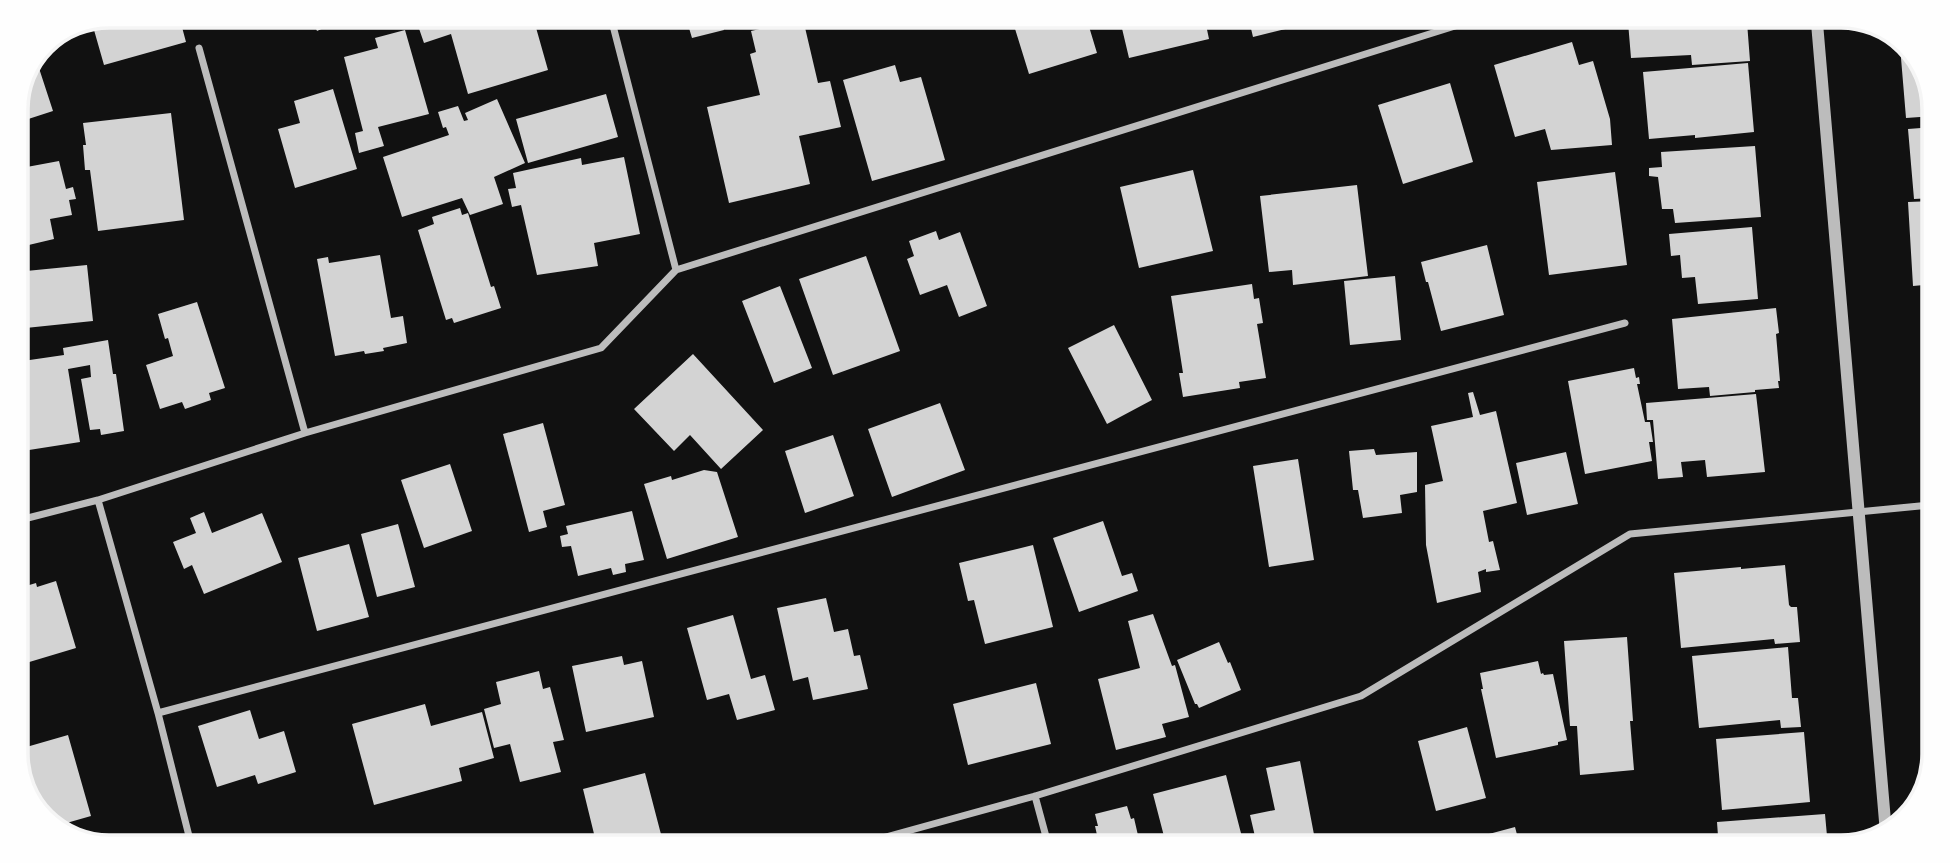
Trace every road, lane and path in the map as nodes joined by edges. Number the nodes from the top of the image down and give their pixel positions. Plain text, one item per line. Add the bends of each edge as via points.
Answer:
1 (614, 28) edge
2 (1449, 28) edge
3 (1817, 28) edge
4 (199, 48) dead end
5 (676, 270) junction
6 (1625, 323) dead end
7 (305, 433) junction
8 (98, 499) junction
9 (1922, 506) edge
10 (1859, 512) junction
11 (28, 518) edge
12 (158, 713) junction
13 (1035, 796) junction
14 (1885, 822) edge
15 (188, 835) edge
16 (893, 835) edge
17 (1046, 835) edge

1 - 5 street
2 - 5 street
3 - 10 street
4 - 7 street
5 - 7 street via 601,348
6 - 12 street
7 - 8 street
8 - 11 street
8 - 12 street
9 - 10 street
10 - 13 street via 1630,534 1362,696
10 - 14 street
12 - 15 street
13 - 16 street
13 - 17 street

